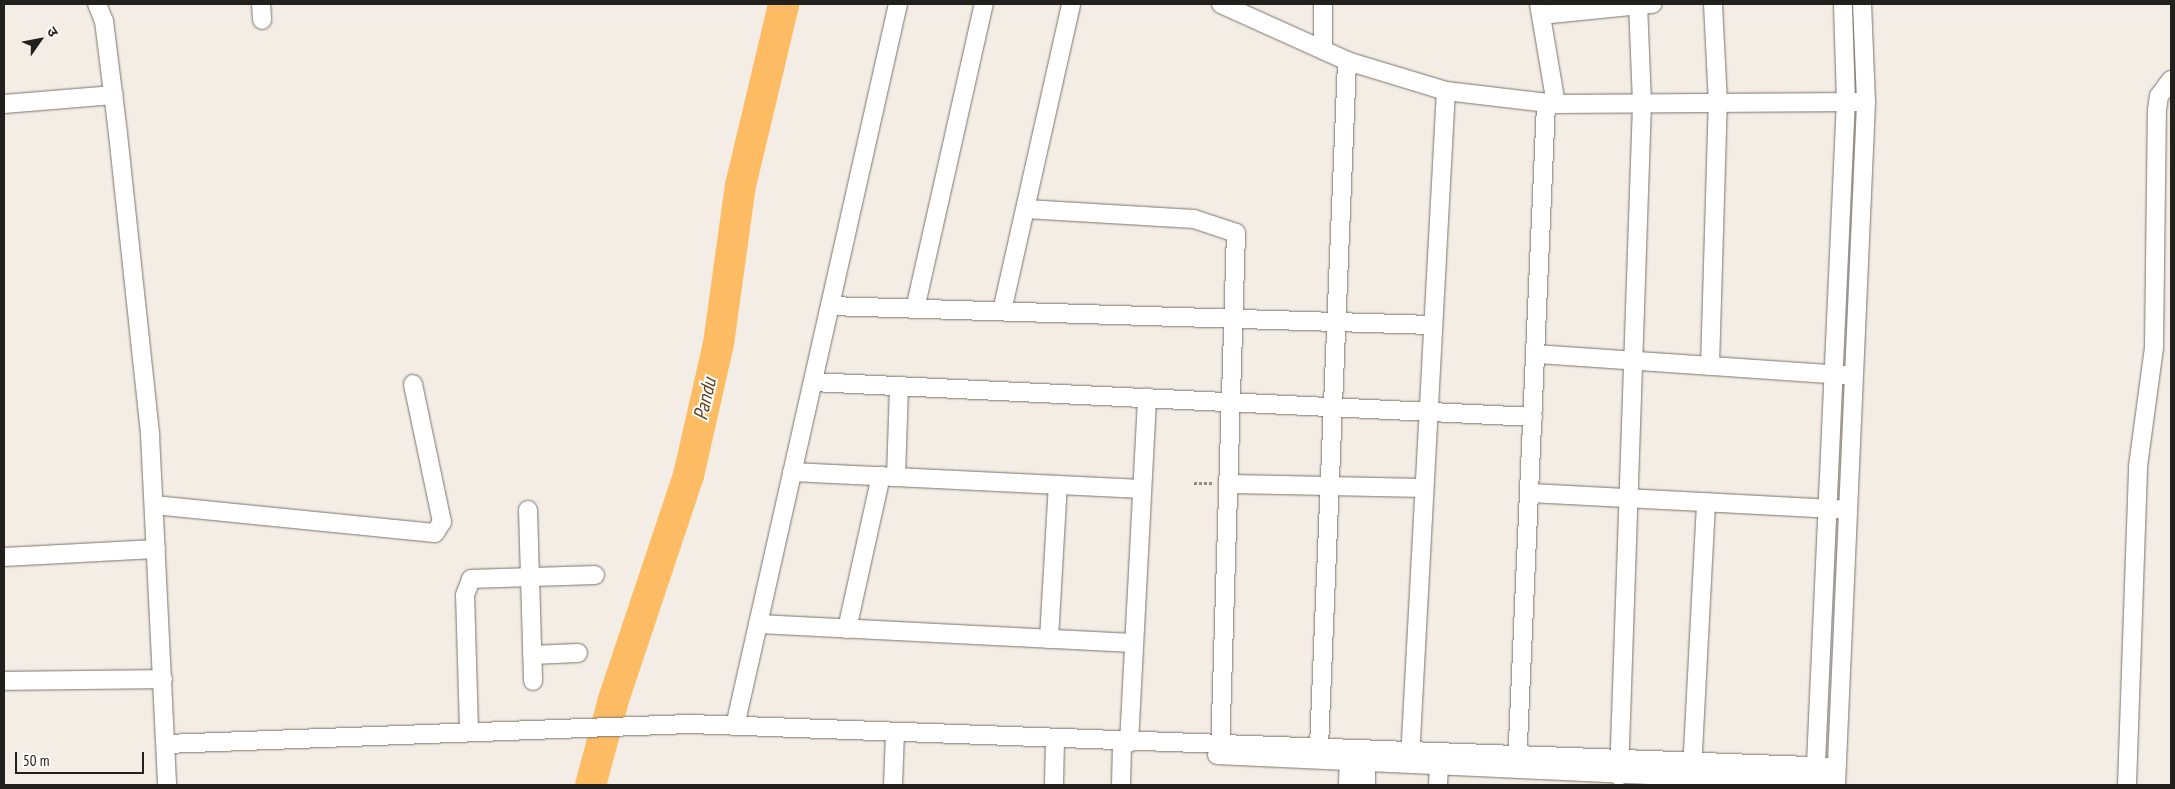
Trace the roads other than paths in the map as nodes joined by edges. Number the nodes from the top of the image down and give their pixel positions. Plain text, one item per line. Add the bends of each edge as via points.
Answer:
1 (97, 4) edge
2 (898, 4) edge
3 (984, 4) edge
4 (1071, 4) edge
5 (1221, 4) edge
6 (1323, 4) edge
7 (1645, 4) edge
8 (1713, 4) edge
9 (1843, 4) edge
10 (1862, 4) edge
11 (1540, 9) edge
12 (1323, 50) junction
13 (1347, 61) junction
14 (2171, 80) edge
15 (1446, 91) junction
16 (114, 95) junction
17 (1846, 101) junction
18 (1866, 102) junction
19 (1642, 103) junction
20 (1718, 103) junction
21 (4, 104) edge
22 (1551, 104) junction
23 (1026, 209) junction
24 (1840, 244) junction
25 (1860, 246) junction
26 (830, 306) junction
27 (915, 309) junction
28 (1002, 312) junction
29 (1233, 319) junction
30 (1432, 325) junction
31 (1334, 329) junction
32 (1536, 354) junction
33 (1633, 360) junction
34 (1710, 366) junction
35 (1834, 374) junction
36 (1854, 376) junction
37 (812, 382) junction
38 (413, 384) dead end
39 (899, 386) junction
40 (1147, 397) junction
41 (1238, 401) junction
42 (1332, 406) junction
43 (1419, 410) junction
44 (1533, 417) junction
45 (792, 472) junction
46 (889, 477) junction
47 (1330, 478) junction
48 (1230, 484) junction
49 (1058, 485) junction
50 (1423, 488) junction
51 (1142, 489) junction
52 (1530, 493) junction
53 (1628, 498) junction
54 (1706, 502) junction
55 (154, 505) junction
56 (1828, 508) junction
57 (528, 510) dead end
58 (1848, 510) junction
59 (156, 549) junction
60 (4, 557) edge
61 (595, 575) dead end
62 (530, 576) junction
63 (758, 624) junction
64 (847, 629) junction
65 (1823, 631) junction
66 (1842, 632) junction
67 (1049, 639) junction
68 (1134, 643) junction
69 (578, 653) dead end
70 (532, 655) junction
71 (163, 679) junction
72 (4, 681) edge
73 (533, 681) dead end
74 (735, 726) junction
75 (470, 729) junction
76 (895, 733) junction
77 (1055, 740) junction
78 (1125, 743) junction
79 (166, 744) junction
80 (1319, 747) junction
81 (1220, 749) junction
82 (1410, 756) junction
83 (1358, 758) junction
84 (1692, 761) junction
85 (1517, 762) junction
86 (1439, 766) junction
87 (1619, 768) junction
88 (1815, 778) edge
89 (1594, 779) edge
90 (1692, 779) junction
91 (1836, 779) edge
92 (168, 785) edge
93 (893, 785) edge
94 (1054, 785) edge
95 (1121, 785) edge
96 (1348, 785) edge
97 (1366, 785) edge
98 (1438, 785) edge
99 (2127, 785) edge

1 - 16 street via 104,21
2 - 26 street
3 - 27 street
4 - 23 street
5 - 12 street
6 - 12 street
7 - 11 street
7 - 19 street
8 - 20 street
9 - 17 street
10 - 18 street
11 - 22 street
12 - 13 street
13 - 15 street
13 - 31 street
14 - 99 street via 2158,96 2157,110 2154,347 2138,466
15 - 22 street
15 - 30 street
16 - 21 street
16 - 55 street
17 - 18 street
17 - 20 street
17 - 24 street
18 - 25 street
19 - 20 street
19 - 22 street
19 - 33 street
20 - 34 street
22 - 32 street
23 - 28 street
23 - 29 street via 1194,220 1236,233
24 - 25 street
24 - 35 street
25 - 36 street
26 - 27 street
26 - 37 street
27 - 28 street
28 - 29 street
29 - 31 street
29 - 41 street
30 - 31 street
30 - 43 street
31 - 42 street
32 - 33 street
32 - 44 street
33 - 34 street
33 - 53 street
34 - 35 street
35 - 36 street
35 - 56 street
36 - 58 street
37 - 39 street
37 - 45 street
38 - 55 street via 442,522 435,533
39 - 40 street
39 - 46 street
40 - 41 street
40 - 51 street
41 - 42 street
41 - 48 street
42 - 43 street
42 - 47 street
43 - 44 street
43 - 50 street
44 - 52 street
45 - 46 street
45 - 63 street
46 - 49 street
46 - 64 street
47 - 48 street
47 - 50 street
47 - 80 street
48 - 81 street
49 - 51 street
49 - 67 street
50 - 82 street
51 - 68 street
52 - 53 street
52 - 85 street
53 - 54 street
53 - 87 street
54 - 56 street
54 - 84 street
55 - 59 street
56 - 58 street
56 - 65 street
57 - 62 street
58 - 66 street
59 - 60 street
59 - 71 street
61 - 62 street
62 - 70 street
62 - 75 street via 479,576 466,586
63 - 64 street
63 - 74 street
64 - 67 street
65 - 66 street
65 - 88 street
66 - 91 street
67 - 68 street
68 - 78 street
69 - 70 street
70 - 73 street
71 - 72 street
71 - 79 street
74 - 75 street via 690,724
74 - 76 street
75 - 79 street
76 - 77 street
76 - 93 street
77 - 78 street
77 - 94 street
78 - 81 street via 1138,749
78 - 95 street
79 - 92 street
80 - 81 street
80 - 83 street
81 - 83 street
82 - 83 street
82 - 85 street
82 - 86 street
83 - 96 street
83 - 97 street
84 - 87 street
84 - 88 street
84 - 90 street
85 - 86 street
85 - 87 street
85 - 89 street
86 - 98 street
87 - 89 street
87 - 90 street
88 - 90 street
88 - 91 street

